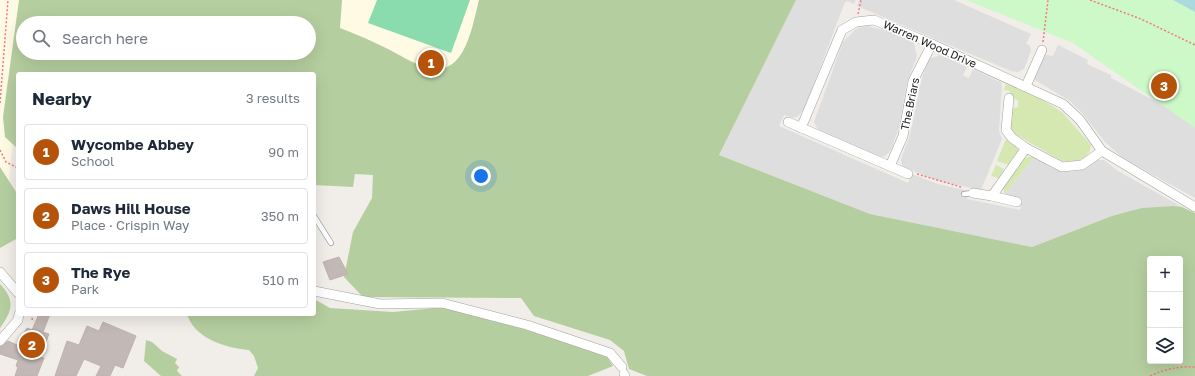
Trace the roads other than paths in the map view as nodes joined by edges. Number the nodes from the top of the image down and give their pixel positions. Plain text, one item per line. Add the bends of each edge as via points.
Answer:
1 (932, 44) junction
2 (1042, 50) road end
3 (1026, 86) junction
4 (1009, 98) dead end
5 (788, 122) dead end
6 (801, 128) junction
7 (1026, 148) junction
8 (1102, 151) junction
9 (890, 166) junction
10 (908, 174) road end
11 (968, 193) road end
12 (992, 196) junction
13 (1017, 202) dead end
14 (1195, 207) edge
15 (316, 219) edge
16 (331, 243) dead end
17 (0, 272) edge
18 (16, 291) edge
19 (316, 291) edge
20 (18, 316) edge
21 (0, 341) edge
22 (624, 372) edge

1 - 3 street, Warren Wood Drive via 1007,80
1 - 6 street, Warren Wood Drive via 874,20 856,22 842,30
1 - 9 street, The Briars via 912,81 903,136
2 - 3 street
3 - 8 street, Warren Wood Drive via 1063,104 1080,120
4 - 7 street via 1006,130
5 - 6 street
6 - 9 street
7 - 8 street via 1062,167 1082,165
7 - 12 street
8 - 14 street, Warren Wood Drive
9 - 10 street
11 - 12 street
12 - 13 street
15 - 16 lane
17 - 18 street
19 - 22 street via 380,304 442,303 527,325 610,353
20 - 21 street

